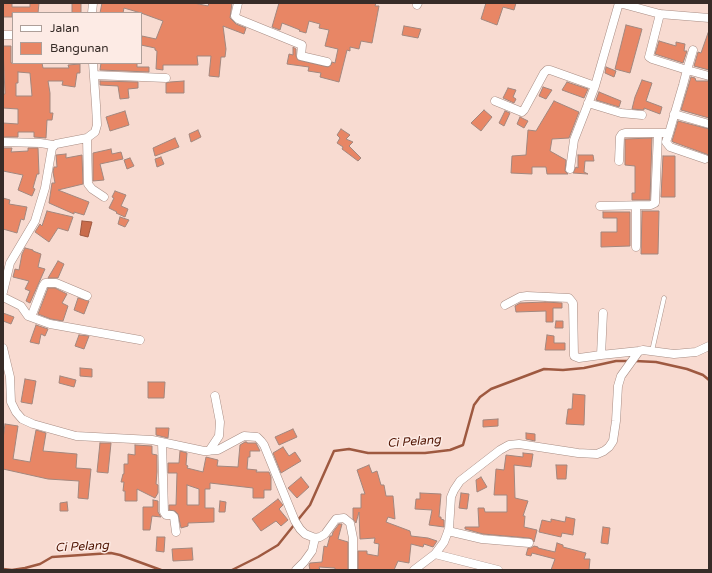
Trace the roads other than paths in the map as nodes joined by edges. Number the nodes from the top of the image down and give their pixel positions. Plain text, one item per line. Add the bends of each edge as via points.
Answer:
1 (238, 3) edge
2 (619, 3) edge
3 (660, 14) junction
4 (709, 18) edge
5 (692, 50) dead end
6 (328, 62) dead end
7 (92, 64) edge
8 (687, 70) junction
9 (94, 75) junction
10 (709, 76) edge
11 (166, 78) dead end
12 (595, 86) junction
13 (495, 101) dead end
14 (588, 103) junction
15 (642, 114) dead end
16 (674, 114) junction
17 (709, 124) edge
18 (658, 133) junction
19 (669, 133) junction
20 (87, 138) junction
21 (3, 142) edge
22 (53, 145) junction
23 (705, 159) dead end
24 (620, 161) dead end
25 (570, 169) dead end
26 (104, 197) dead end
27 (600, 206) dead end
28 (636, 206) junction
29 (636, 247) dead end
30 (3, 292) edge
31 (86, 296) dead end
32 (3, 297) edge
33 (664, 298) dead end
34 (505, 305) dead end
35 (603, 313) dead end
36 (31, 317) junction
37 (140, 340) dead end
38 (709, 346) edge
39 (3, 348) edge
40 (652, 351) junction
41 (636, 353) junction
42 (601, 355) junction
43 (215, 396) dead end
44 (3, 398) edge
45 (11, 402) junction
46 (162, 442) junction
47 (209, 452) junction
48 (448, 530) junction
49 (176, 532) dead end
50 (315, 538) junction
51 (529, 543) dead end
52 (435, 554) junction
53 (296, 570) edge
54 (352, 570) edge
55 (414, 570) edge
56 (498, 570) edge

1 - 6 street via 235,16 238,19 302,45 301,56
2 - 3 street
2 - 12 street
3 - 4 street
3 - 8 street via 649,57
5 - 8 street
7 - 9 street
8 - 10 street
8 - 16 street
9 - 11 street
9 - 20 street via 97,125 93,135
12 - 13 street via 547,70 522,112
12 - 14 street
14 - 15 street via 621,113
14 - 25 street via 574,140
16 - 17 street
16 - 19 street
18 - 19 street
18 - 24 street via 622,134
18 - 28 street via 655,203
19 - 23 street via 666,142 670,147
20 - 22 street
20 - 26 street via 88,184
21 - 22 street
22 - 30 street via 45,188 35,221 10,263
27 - 28 street
28 - 29 street
31 - 36 street via 56,283 45,283
32 - 36 street via 21,306
33 - 40 lane
34 - 42 street via 527,296 569,298 573,303 574,356 579,358
35 - 42 street
36 - 37 street via 63,327
38 - 40 street via 696,352 674,354
39 - 45 street via 10,377
40 - 41 street
41 - 42 street
41 - 48 street via 621,376 618,386 616,421 613,441 609,447 597,454 519,444 509,445 460,482 454,490
43 - 47 street via 220,422 219,436
44 - 45 street
45 - 46 street via 22,419 76,436
46 - 47 street
46 - 49 street via 164,512 174,517
47 - 50 street via 244,436 257,437 261,441 296,524 305,534
48 - 51 street via 482,539
48 - 52 street via 444,542
50 - 53 street via 312,551
50 - 54 street via 325,534 336,519 348,520 353,538
52 - 55 street
52 - 56 street

